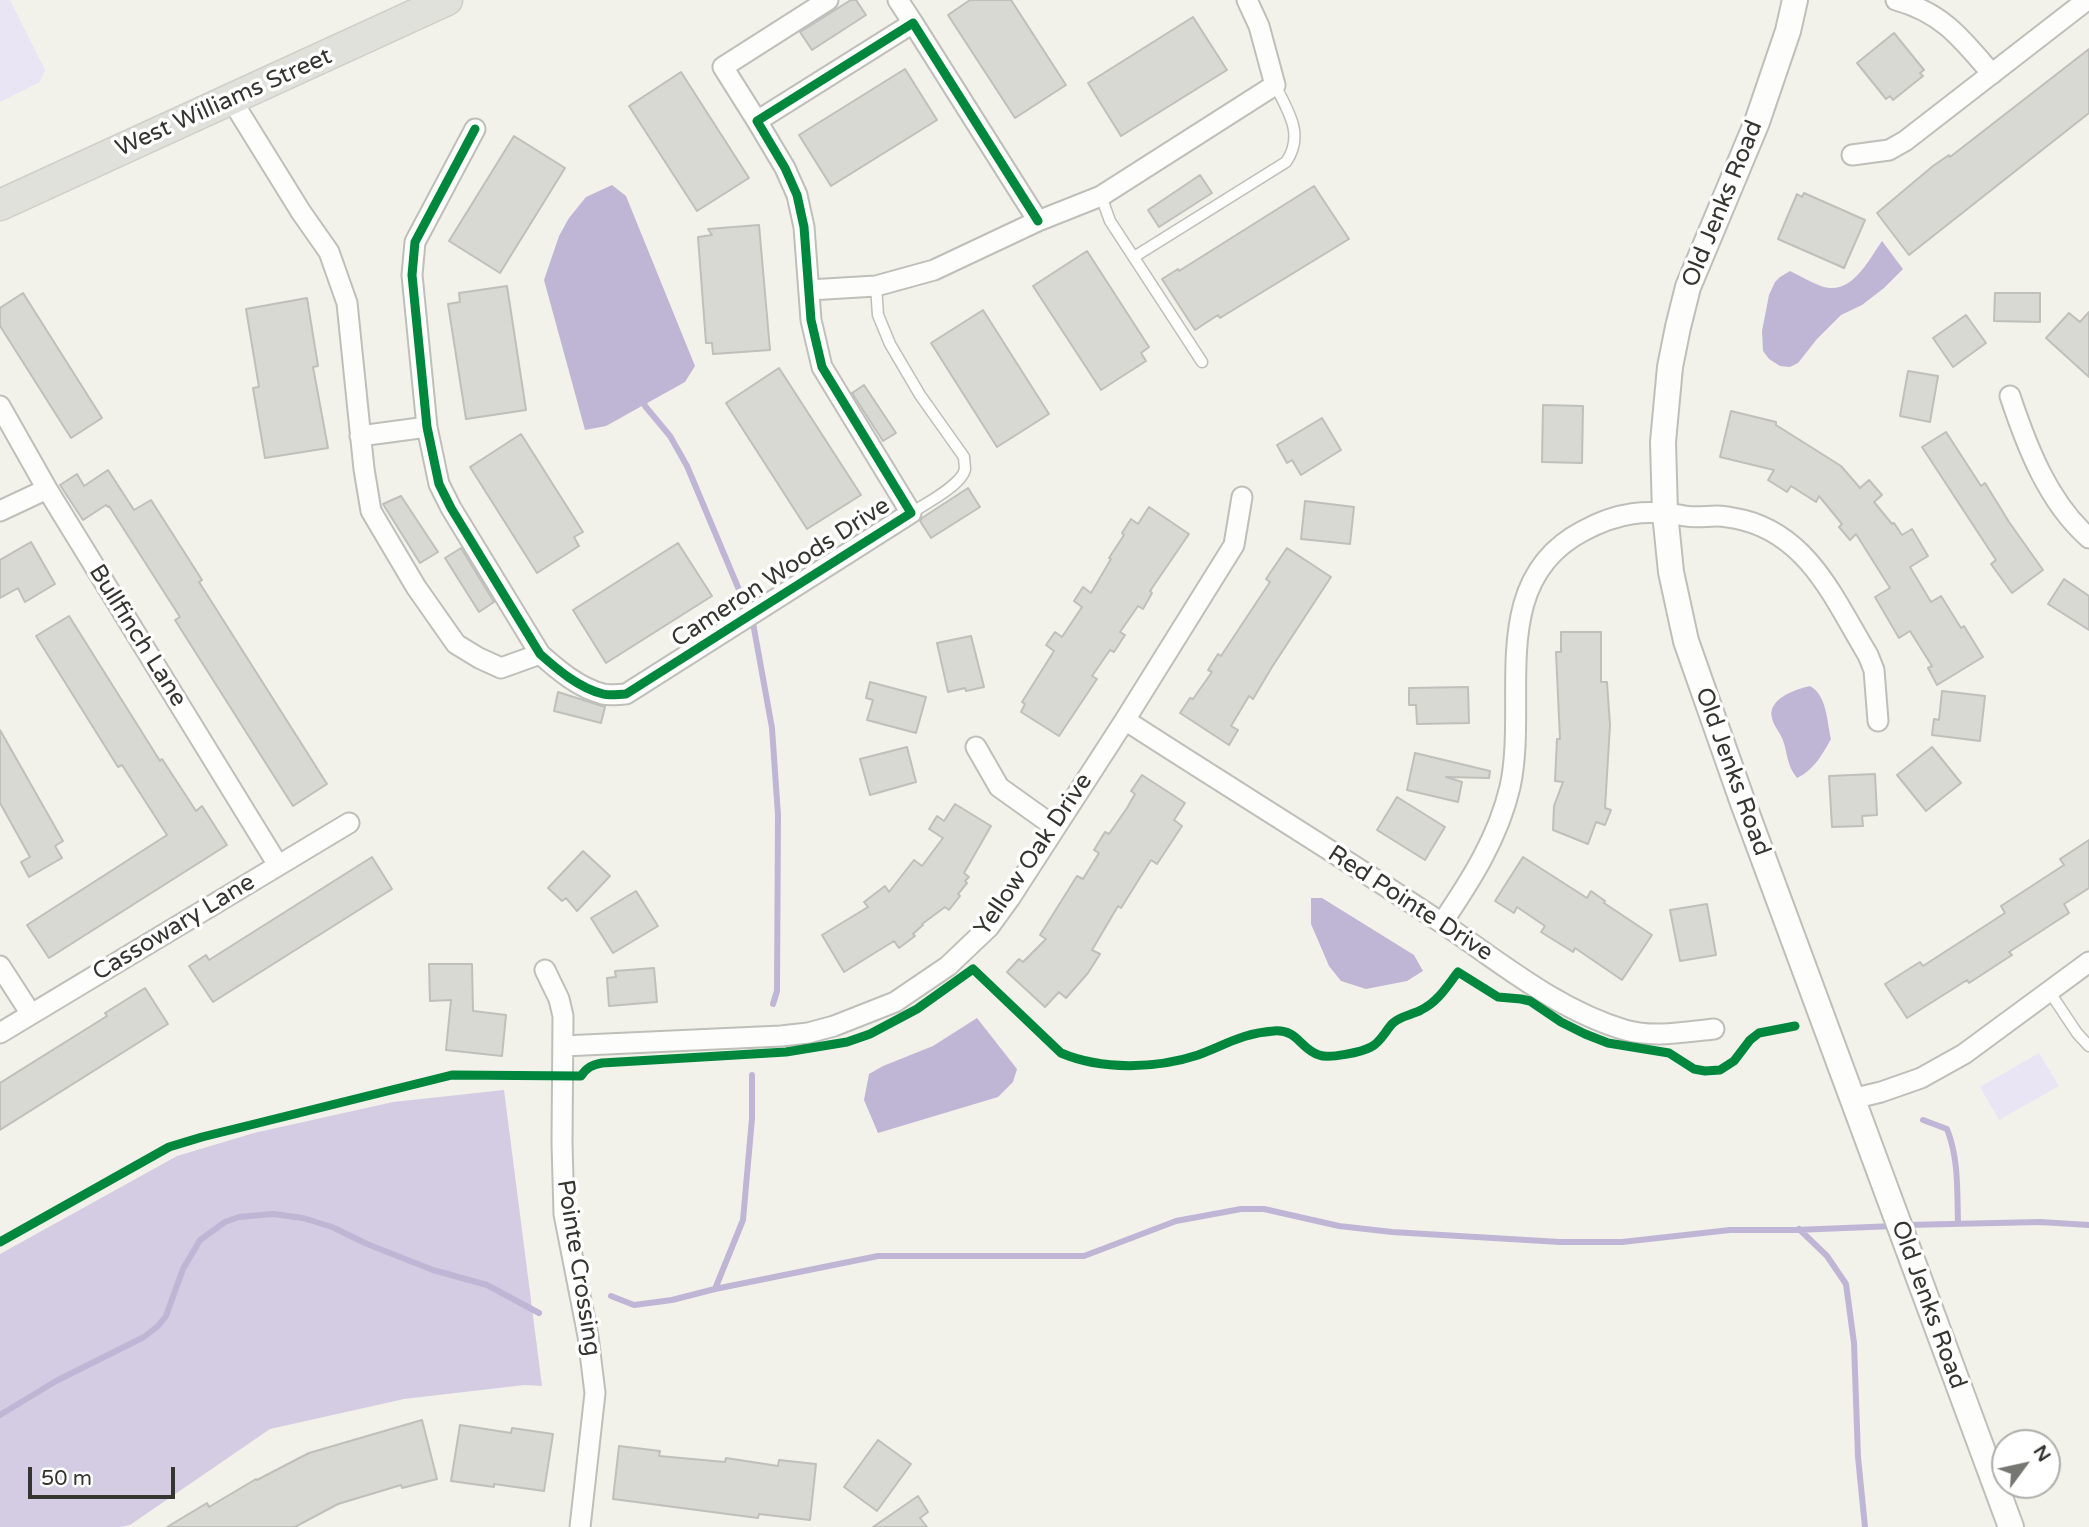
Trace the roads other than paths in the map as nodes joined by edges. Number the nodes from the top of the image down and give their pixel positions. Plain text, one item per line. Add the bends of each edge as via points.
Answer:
1 (447, 0) edge
2 (828, 0) edge
3 (898, 0) edge
4 (1247, 0) edge
5 (1795, 0) edge
6 (1896, 0) edge
7 (2076, 3) edge
8 (913, 23) junction
9 (1992, 74) junction
10 (1275, 85) junction
11 (231, 99) junction
12 (757, 121) junction
13 (475, 129) dead end
14 (1852, 155) dead end
15 (1101, 196) junction
16 (0, 205) edge
17 (1038, 221) junction
18 (1134, 257) junction
19 (876, 286) junction
20 (809, 290) junction
21 (1202, 362) dead end
22 (2010, 396) dead end
23 (0, 405) edge
24 (427, 427) junction
25 (360, 436) junction
26 (47, 489) junction
27 (1242, 497) dead end
28 (0, 511) edge
29 (911, 513) junction
30 (1665, 513) junction
31 (2089, 538) edge
32 (540, 654) junction
33 (1125, 720) junction
34 (1878, 721) dead end
35 (976, 747) dead end
36 (349, 823) dead end
37 (1055, 827) junction
38 (278, 865) junction
39 (1442, 923) junction
40 (2089, 962) edge
41 (0, 966) edge
42 (545, 970) dead end
43 (2049, 990) junction
44 (31, 1014) junction
45 (1714, 1029) dead end
46 (0, 1033) edge
47 (563, 1046) junction
48 (2089, 1046) edge
49 (1852, 1099) junction
50 (580, 1527) edge
51 (2011, 1527) edge

1 - 11 main road, West Williams Street
2 - 12 street, Cameron Woods Drive via 723,67
3 - 8 street
4 - 10 street
5 - 30 street, Old Jenks Road via 1757,122 1688,287 1670,367 1663,442
6 - 9 street via 1940,19
7 - 9 street
8 - 12 street
8 - 17 street
9 - 14 street via 1889,150
10 - 15 street
10 - 18 lane via 1292,119 1295,139 1286,162
11 - 16 main road, West Williams Street
11 - 25 street via 329,251 347,303
12 - 20 street, Cameron Woods Drive via 797,195
13 - 24 street, Cameron Woods Drive via 415,242 412,258
15 - 17 street
15 - 18 lane via 1110,221
17 - 19 street via 934,270
18 - 21 lane
19 - 20 street
19 - 29 lane via 878,315 890,344 964,457 961,478
20 - 29 street, Cameron Woods Drive via 822,367
22 - 31 street via 2036,464 2071,519
23 - 26 street, Bullfinch Lane
24 - 25 street
24 - 32 street, Cameron Woods Drive via 439,484
25 - 32 street via 371,511 456,644 501,668
26 - 28 street
26 - 38 street, Bullfinch Lane
27 - 33 street, Yellow Oak Drive via 1234,545
29 - 32 street, Cameron Woods Drive via 626,694 604,695 581,685
30 - 34 street via 1741,520 1763,526 1798,549 1868,655 1874,670
30 - 39 street via 1638,512 1602,521 1569,539 1528,590 1515,666 1514,761 1505,804 1485,857
30 - 49 street, Old Jenks Road via 1671,572 1686,640
33 - 37 street, Yellow Oak Drive
33 - 39 street, Red Pointe Drive
35 - 37 street via 999,787
36 - 38 street, Cassowary Lane
37 - 47 street, Yellow Oak Drive via 989,927 948,966 895,1002 808,1033
38 - 44 street, Cassowary Lane
39 - 45 street, Red Pointe Drive via 1516,974 1602,1023 1662,1035
40 - 43 street
41 - 44 street
42 - 47 street, Pointe Crossing via 559,999
43 - 48 lane
43 - 49 street via 1964,1054 1921,1078
44 - 46 street, Cassowary Lane
47 - 50 street, Pointe Crossing via 564,1214 596,1393
49 - 51 street, Old Jenks Road

